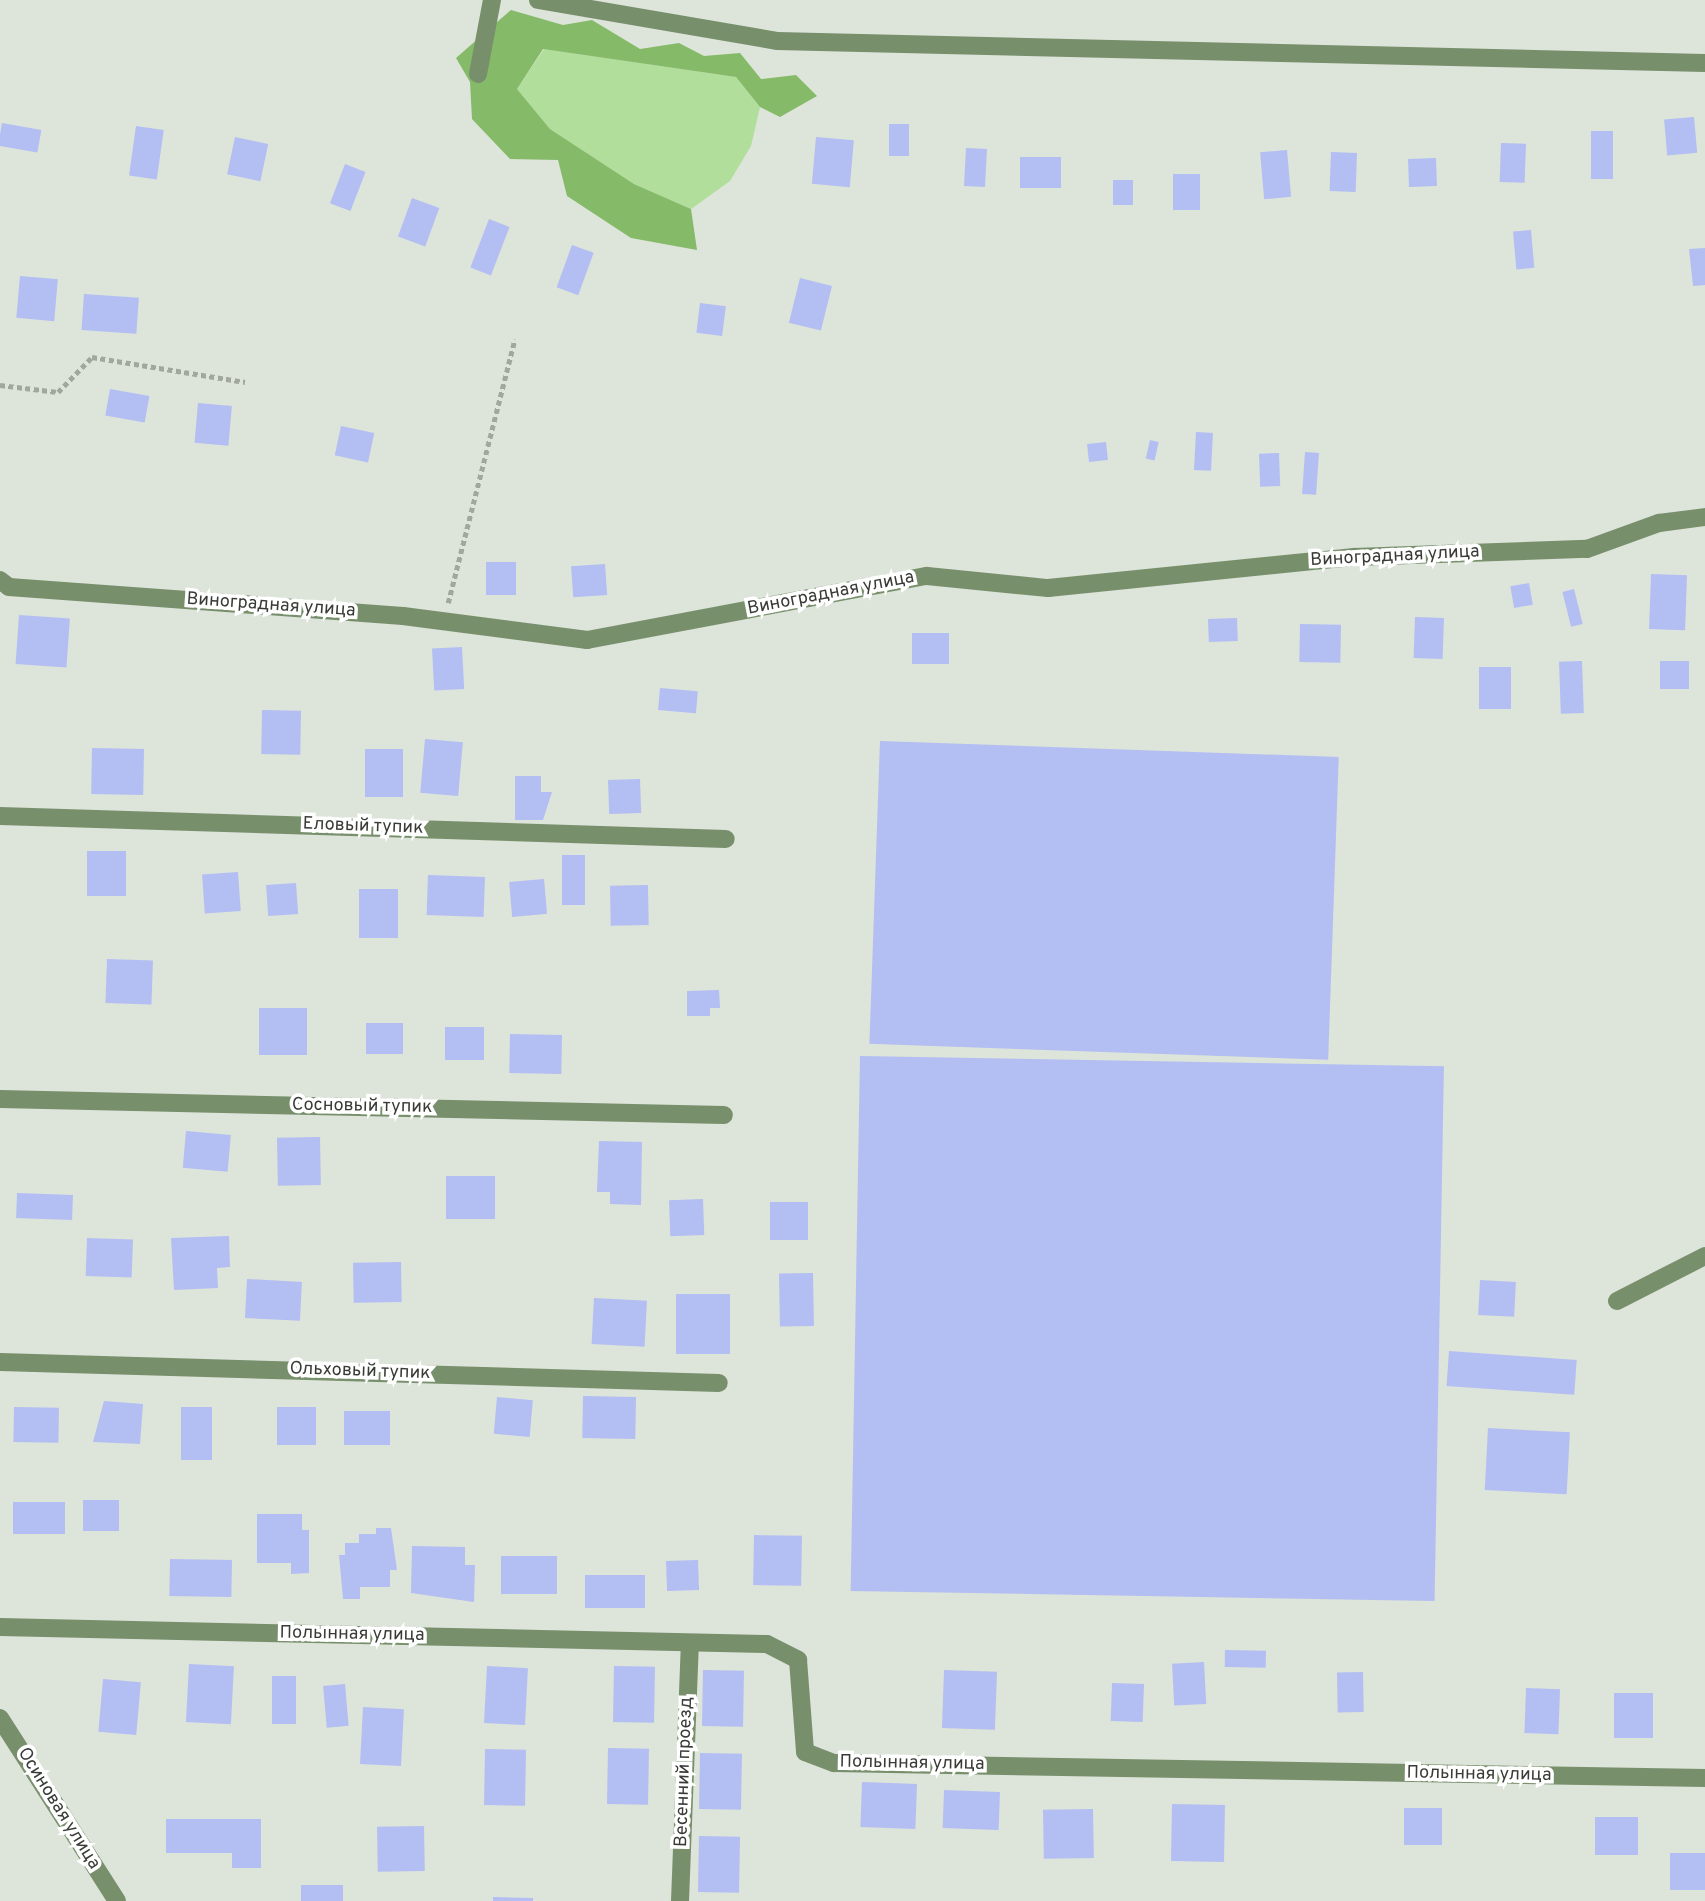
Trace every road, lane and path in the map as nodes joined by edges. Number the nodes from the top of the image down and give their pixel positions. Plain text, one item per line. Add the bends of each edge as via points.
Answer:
1 (492, 0) edge
2 (538, 0) edge
3 (1705, 63) edge
4 (478, 74) dead end
5 (515, 339) dead end
6 (245, 382) dead end
7 (0, 385) edge
8 (1705, 517) edge
9 (0, 580) edge
10 (443, 624) junction
11 (0, 816) edge
12 (726, 839) dead end
13 (0, 1099) edge
14 (724, 1115) dead end
15 (1705, 1255) edge
16 (1616, 1301) dead end
17 (0, 1362) edge
18 (719, 1383) dead end
19 (0, 1627) edge
20 (690, 1643) junction
21 (0, 1718) edge
22 (1705, 1778) edge
23 (116, 1900) edge
24 (680, 1901) edge

1 - 4 street
2 - 3 street via 777,41
5 - 10 path
6 - 7 path via 92,357 58,393
8 - 10 street, Виноградная улица via 1659,523 1587,548 1354,557 1048,588 927,576 587,640
9 - 10 street, Виноградная улица via 9,587 404,616
11 - 12 street, Еловый тупик
13 - 14 street, Сосновый тупик
15 - 16 street
17 - 18 street, Ольховый тупик
19 - 20 street, Полынная улица
20 - 22 street, Полынная улица via 767,1644 798,1660 805,1752 834,1763
20 - 24 street, Весенний проезд
21 - 23 street, Осиновая улица

